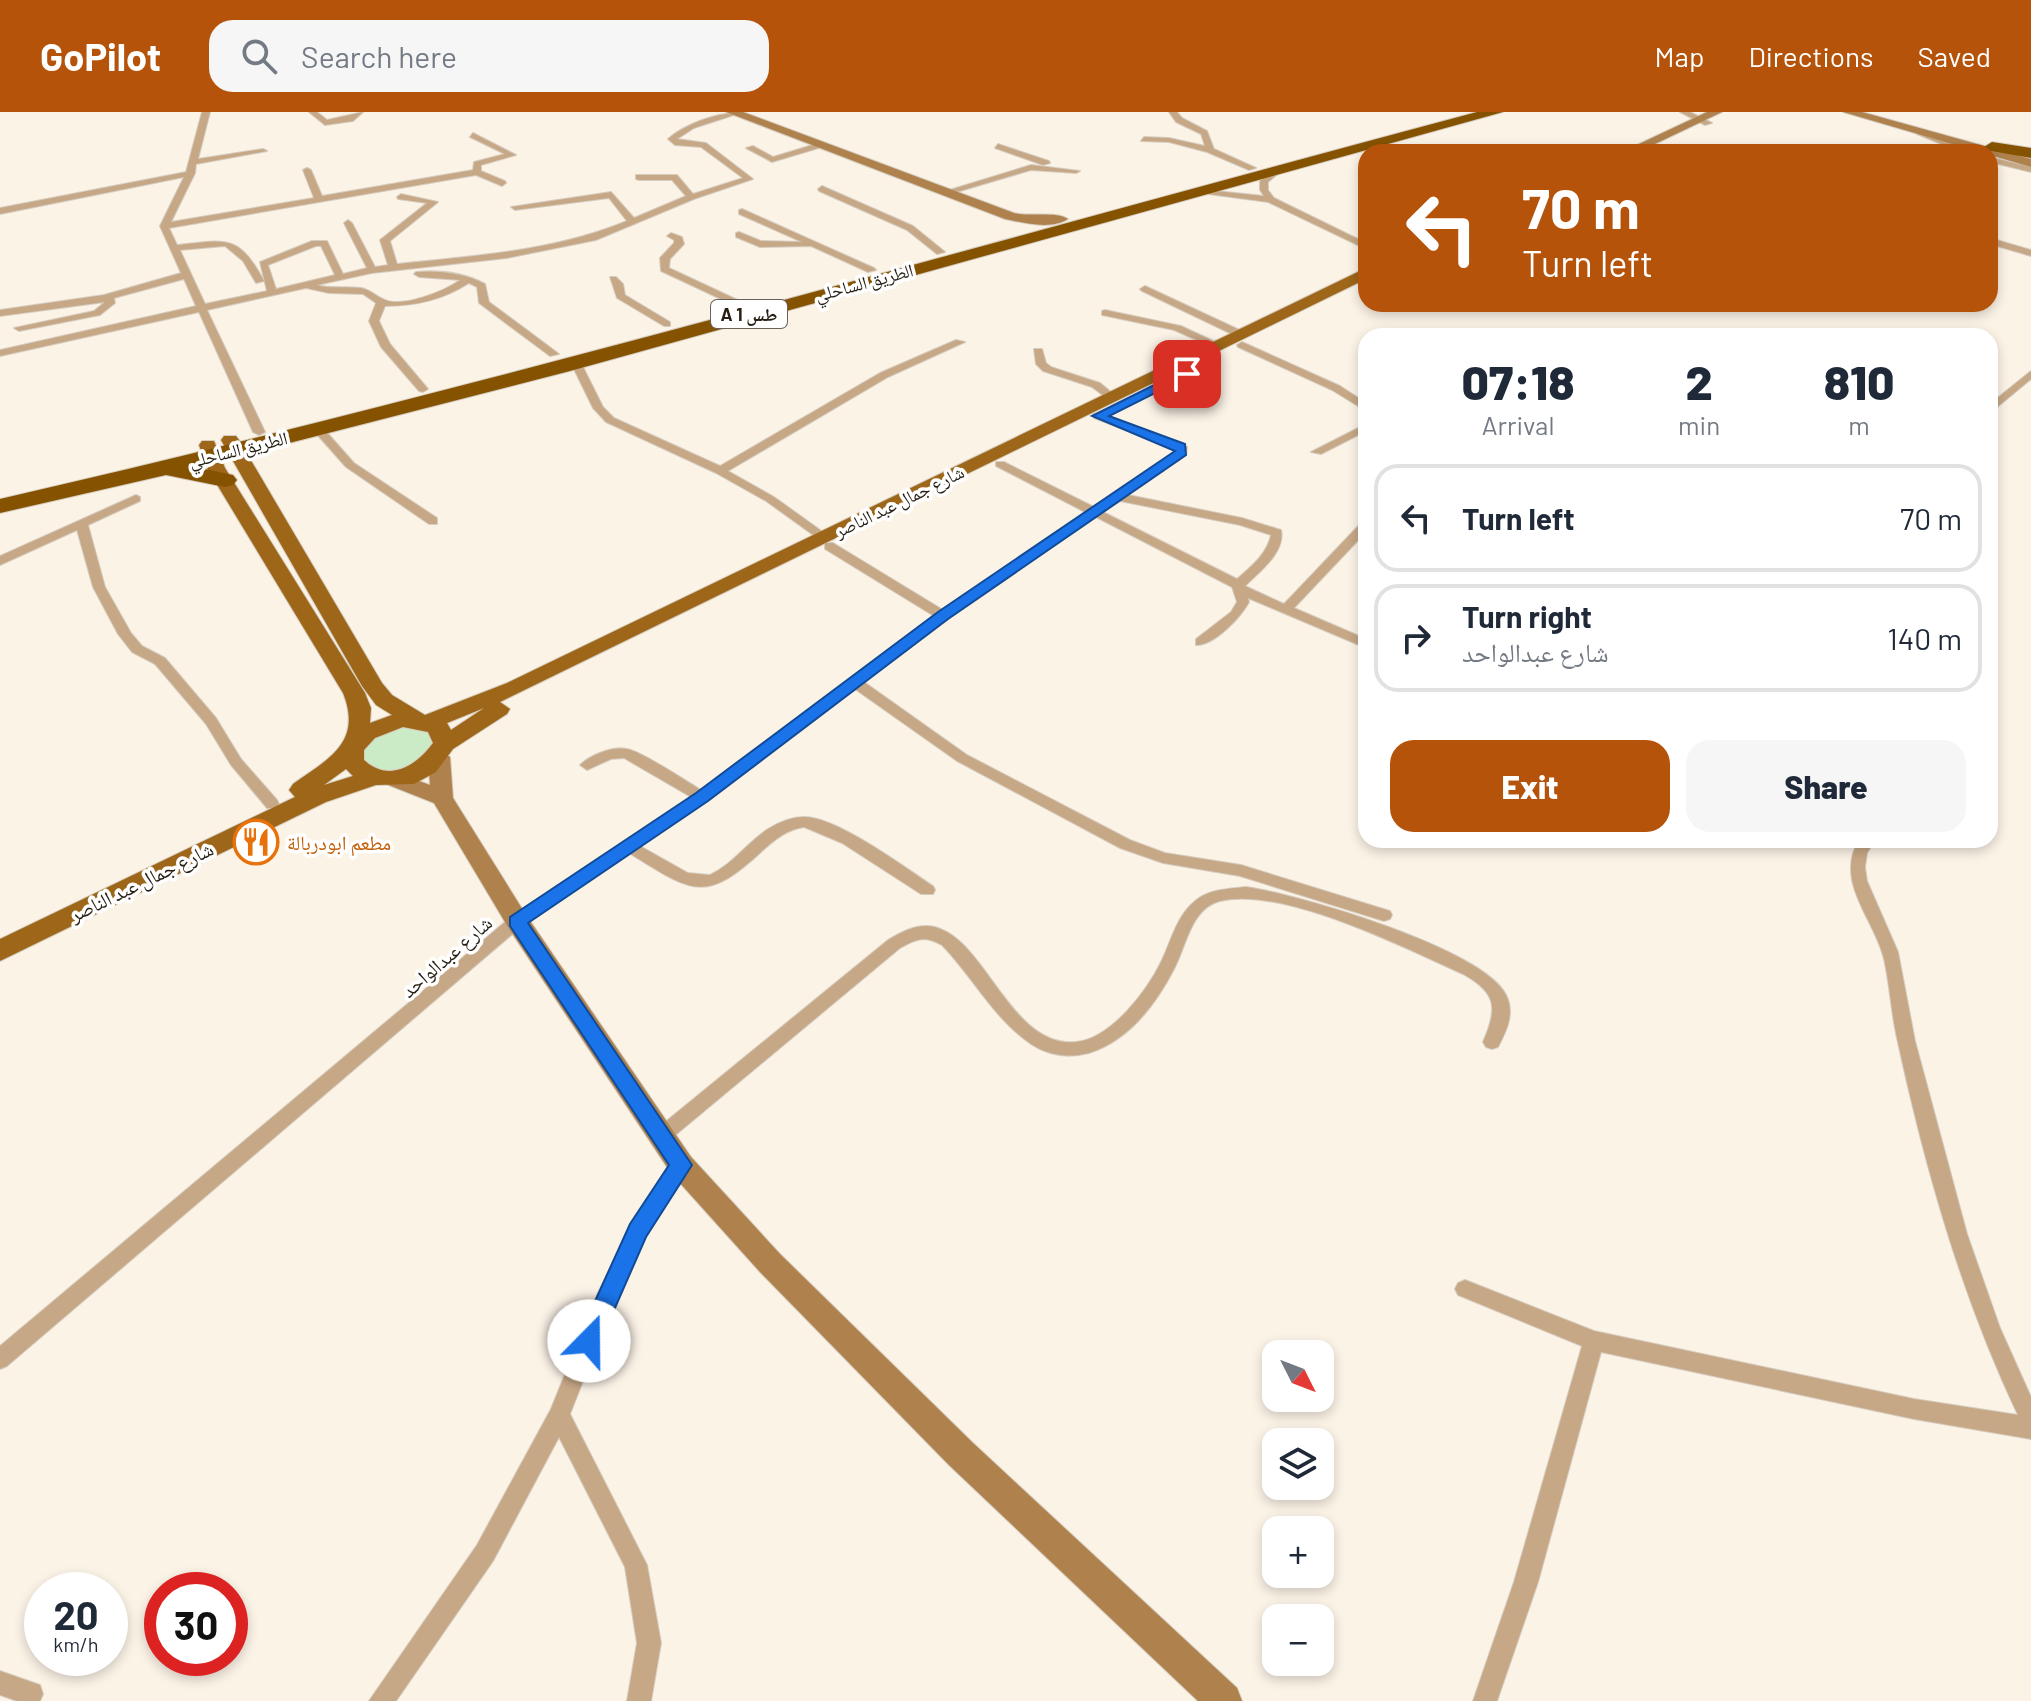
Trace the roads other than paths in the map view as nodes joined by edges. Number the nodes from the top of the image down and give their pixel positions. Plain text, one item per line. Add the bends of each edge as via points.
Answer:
1 (206, 112) edge
2 (359, 112) edge
3 (1173, 112) edge
4 (1462, 112) edge
5 (1495, 112) edge
6 (1684, 112) edge
7 (1849, 112) edge
8 (1867, 112) edge
9 (317, 113) edge
10 (734, 113) edge
11 (1729, 114) edge
12 (1708, 118) edge
13 (1920, 132) junction
14 (473, 135) dead end
15 (1144, 139) dead end
16 (1377, 144) edge
17 (1647, 144) edge
18 (1661, 144) edge
19 (1949, 144) edge
20 (1964, 144) edge
21 (1971, 144) edge
22 (819, 145) junction
23 (998, 146) dead end
24 (750, 148) dead end
25 (1358, 149) edge
26 (1210, 150) junction
27 (1998, 150) edge
28 (263, 151) dead end
29 (1998, 154) edge
30 (1998, 156) edge
31 (2031, 158) edge
32 (195, 162) junction
33 (1055, 167) junction
34 (1252, 168) junction
35 (307, 170) dead end
36 (2031, 170) edge
37 (1076, 171) dead end
38 (1277, 171) junction
39 (477, 172) junction
40 (191, 173) junction
41 (639, 177) dead end
42 (502, 183) dead end
43 (822, 189) dead end
44 (947, 192) junction
45 (1197, 192) junction
46 (401, 197) dead end
47 (691, 197) junction
48 (1271, 200) junction
49 (320, 201) junction
50 (515, 207) dead end
51 (0, 211) edge
52 (742, 212) dead end
53 (1010, 216) junction
54 (1061, 219) junction
55 (633, 222) junction
56 (348, 223) dead end
57 (164, 226) junction
58 (389, 234) junction
59 (378, 235) dead end
60 (739, 235) dead end
61 (1002, 235) junction
62 (355, 236) junction
63 (366, 236) dead end
64 (671, 236) dead end
65 (1358, 242) edge
66 (1998, 243) edge
67 (174, 248) junction
68 (940, 252) junction
69 (2031, 253) edge
70 (408, 266) junction
71 (393, 267) junction
72 (863, 267) junction
73 (372, 270) junction
74 (186, 275) junction
75 (340, 276) junction
76 (1358, 277) edge
77 (468, 279) junction
78 (613, 279) dead end
79 (259, 281) dead end
80 (306, 283) junction
81 (1145, 289) dead end
82 (1358, 289) edge
83 (272, 291) junction
84 (105, 298) junction
85 (381, 303) junction
86 (741, 305) junction
87 (202, 309) junction
88 (0, 313) edge
89 (1105, 313) dead end
90 (667, 324) junction
91 (19, 328) dead end
92 (1242, 340) junction
93 (960, 342) dead end
94 (1219, 346) junction
95 (1038, 351) dead end
96 (0, 353) edge
97 (554, 354) junction
98 (575, 361) junction
99 (2031, 374) edge
100 (423, 389) junction
101 (1358, 393) edge
102 (1348, 395) junction
103 (1112, 397) junction
104 (1358, 402) edge
105 (1998, 403) edge
106 (1098, 416) junction
107 (318, 429) junction
108 (1358, 431) edge
109 (259, 432) junction
110 (287, 437) junction
111 (233, 445) junction
112 (210, 450) junction
113 (1317, 452) dead end
114 (1000, 464) junction
115 (720, 471) junction
116 (147, 472) junction
117 (236, 476) junction
118 (0, 493) edge
119 (1118, 497) junction
120 (136, 499) dead end
121 (0, 506) edge
122 (1092, 514) junction
123 (433, 521) dead end
124 (81, 523) junction
125 (1358, 533) edge
126 (826, 542) junction
127 (0, 561) edge
128 (1240, 588) junction
129 (1286, 609) junction
130 (943, 616) junction
131 (1358, 640) edge
132 (1201, 642) dead end
133 (855, 682) junction
134 (422, 721) junction
135 (353, 748) junction
136 (442, 750) junction
137 (587, 765) dead end
138 (383, 779) junction
139 (702, 797) junction
140 (442, 798) junction
141 (272, 804) junction
142 (629, 846) junction
143 (1863, 848) edge
144 (927, 890) dead end
145 (1384, 915) dead end
146 (517, 921) junction
147 (0, 935) edge
148 (0, 951) edge
149 (1492, 1042) dead end
150 (660, 1137) junction
151 (681, 1165) junction
152 (1465, 1289) dead end
153 (1594, 1341) junction
154 (0, 1359) edge
155 (559, 1415) junction
156 (2031, 1420) edge
157 (2031, 1428) edge
158 (0, 1683) edge
159 (31, 1694) dead end
160 (381, 1701) edge
161 (639, 1701) edge
162 (1224, 1701) edge
163 (1485, 1701) edge

1 - 32 street
2 - 9 street via 325,123
3 - 26 street via 1204,133
4 - 34 highway, الطريق الساحلي
5 - 16 highway, الطريق الساحلي / A 1 طس
6 - 12 street
7 - 13 street
8 - 20 street
10 - 22 street
10 - 47 street via 691,126 672,139 703,145 749,179
11 - 12 street
12 - 17 street
12 - 18 street
13 - 19 street
13 - 21 street
14 - 39 street via 512,155 477,164
15 - 26 street
22 - 24 street via 772,160
22 - 44 street
23 - 33 street
25 - 38 highway, الطريق الساحلي / A 1 طس
26 - 34 street
27 - 31 street
28 - 32 street
29 - 31 highway
30 - 36 street
32 - 40 street
33 - 37 street
33 - 44 street via 1021,169
34 - 54 highway, الطريق الساحلي
35 - 49 street
38 - 45 highway, الطريق الساحلي / A 1 طس
38 - 48 street via 1264,181
39 - 42 street
39 - 49 street
40 - 51 street
40 - 57 street
41 - 47 street via 674,177
43 - 68 street via 910,228
44 - 53 street
45 - 48 street
45 - 98 highway, الطريق الساحلي / A 1 طس
46 - 58 street via 434,202
47 - 55 street
48 - 65 street
49 - 57 street
50 - 55 street via 604,194 615,197
52 - 72 street
53 - 54 street
53 - 61 street via 1014,224
54 - 61 highway, الطريق الساحلي
55 - 70 street via 608,234 551,246
56 - 62 street
57 - 67 street
58 - 59 street
58 - 71 street via 385,240
60 - 72 street via 760,244 808,245
61 - 68 highway, الطريق الساحلي
62 - 63 street
62 - 73 street
64 - 86 street via 679,244 665,258 664,269
66 - 69 street
67 - 74 street
67 - 79 street via 226,243
68 - 72 highway, الطريق الساحلي
70 - 71 street
70 - 77 street via 412,273
71 - 73 street
72 - 86 highway, الطريق الساحلي
73 - 75 street
74 - 84 street
74 - 87 street
75 - 80 street
75 - 83 street via 324,243 315,243 263,264
76 - 92 main road, شارع جمال عبد الناصر
77 - 85 street via 431,300
77 - 97 street via 482,286 484,303 535,335
78 - 90 street via 620,296
80 - 83 street
80 - 85 street via 318,290 375,293
81 - 92 street
82 - 92 main road, شارع جمال عبد الناصر
83 - 87 street
84 - 88 street
84 - 91 street via 112,301 97,313
85 - 100 street via 374,321 385,345
86 - 90 highway, الطريق الساحلي
87 - 96 street
87 - 109 street
89 - 94 street via 1177,328
90 - 97 highway, الطريق الساحلي
92 - 94 main road, شارع جمال عبد الناصر
92 - 102 street
92 - 106 main road, شارع جمال عبد الناصر
93 - 115 street via 884,375
94 - 103 main road, شارع جمال عبد الناصر
95 - 103 street via 1047,369 1096,385
97 - 100 highway, الطريق الساحلي
98 - 107 highway, الطريق الساحلي / A 1 طس
98 - 115 street via 598,408 610,420
99 - 105 street
100 - 109 highway, الطريق الساحلي
101 - 102 street
102 - 104 street
103 - 126 main road, شارع جمال عبد الناصر
106 - 114 main road, شارع جمال عبد الناصر
106 - 119 street, شارع عبدالواحد via 1183,449
107 - 110 highway, الطريق الساحلي / A 1 طس
107 - 123 street via 350,465
108 - 113 street
109 - 111 highway, الطريق الساحلي
110 - 111 highway, الطريق الساحلي / A 1 طس
110 - 117 highway
111 - 112 highway, الطريق الساحلي / A 1 طس
111 - 117 main road
112 - 116 highway, الطريق الساحلي / A 1 طس
112 - 117 main road
112 - 118 highway, الطريق الساحلي
114 - 122 street
114 - 126 main road, شارع جمال عبد الناصر
115 - 126 street via 770,499
116 - 117 highway
116 - 121 highway, الطريق الساحلي / A 1 طس
117 - 134 main road via 373,686 384,700
117 - 135 main road via 354,693 360,708
119 - 122 street, شارع عبدالواحد
119 - 128 street via 1277,533
120 - 124 street
122 - 128 street
122 - 130 street, شارع عبدالواحد
124 - 127 street
124 - 141 street via 99,587 125,634 137,649 160,661
125 - 129 street
126 - 130 street
126 - 134 main road, شارع جمال عبد الناصر via 515,688
126 - 136 main road, شارع جمال عبد الناصر via 527,694
128 - 129 street
128 - 132 street via 1243,602 1236,614
129 - 131 street
130 - 133 street, شارع عبدالواحد
133 - 139 street, شارع عبدالواحد
133 - 145 street via 962,758 1125,844 1163,858 1241,871
134 - 135 main road, شارع جمال عبد الناصر via 383,725
134 - 136 main road via 438,727
135 - 138 main road via 351,765 359,773
135 - 141 main road, شارع جمال عبد الناصر via 324,777
136 - 138 main road, شارع جمال عبد الناصر via 427,767
136 - 140 street
137 - 139 street via 626,753
138 - 140 street
138 - 148 main road, شارع جمال عبد الناصر via 307,800
139 - 142 street, شارع عبدالواحد
140 - 146 street
141 - 147 main road, شارع جمال عبد الناصر
142 - 144 street via 687,878 711,882 788,825 817,824
142 - 146 street, شارع عبدالواحد
143 - 156 street via 1859,878 1891,954 1943,1196 2003,1365
146 - 150 street
146 - 154 street, شارع عبدالواحد
149 - 150 street via 1502,1013 1495,989 1475,971 1348,918 1254,893 1222,894 1204,901 1188,917 1148,998 1114,1032 1084,1049 1041,1042 992,998 954,945 934,933 915,932
150 - 151 street
151 - 155 street via 638,1231
151 - 162 street via 770,1263 961,1454
152 - 153 street
153 - 157 street via 1914,1409
153 - 163 street via 1526,1582
155 - 160 street via 485,1553
155 - 161 street via 636,1565 649,1643
158 - 159 street

